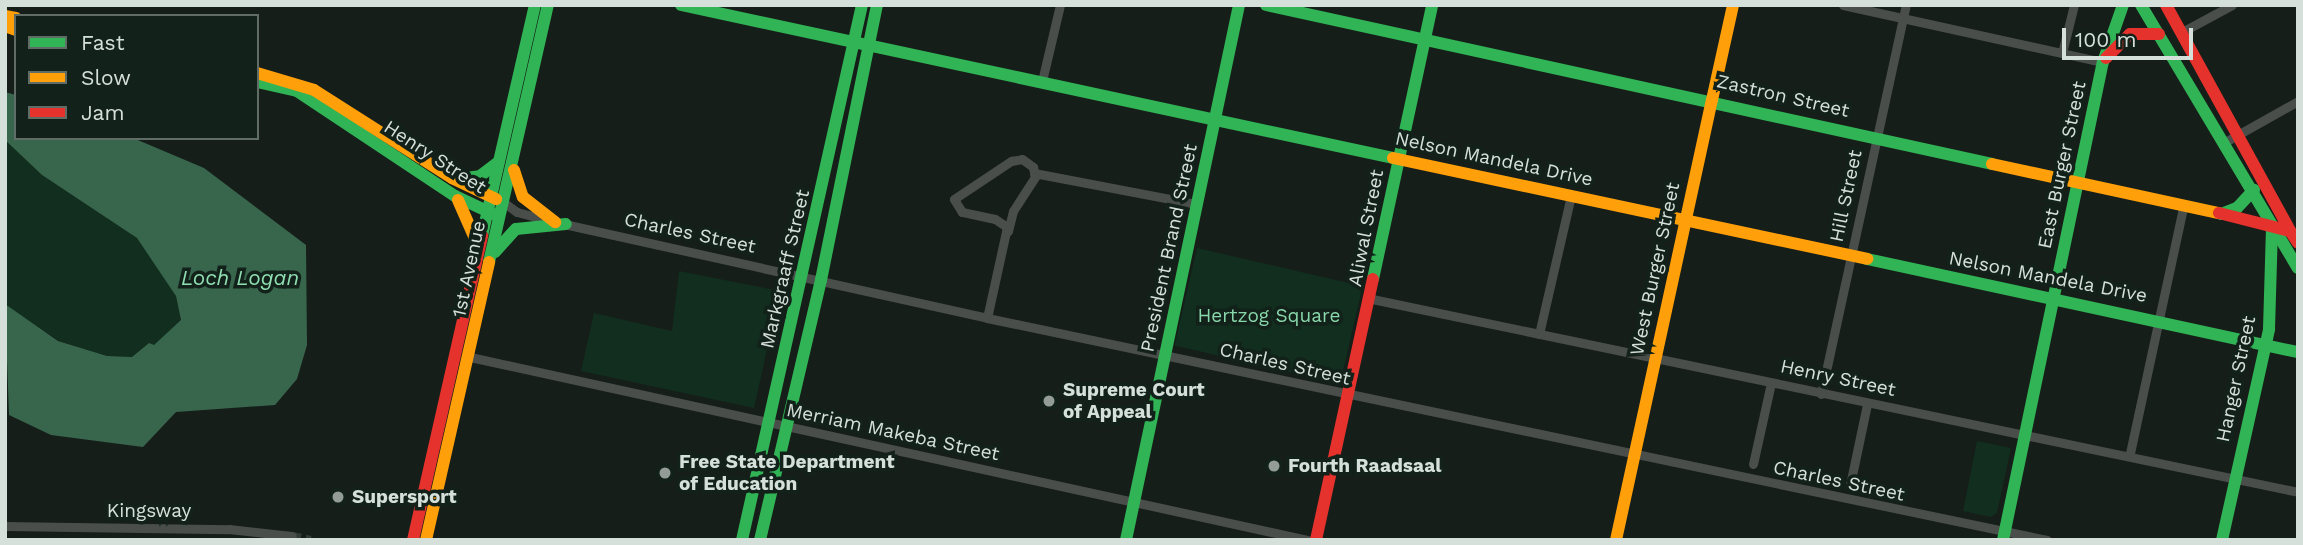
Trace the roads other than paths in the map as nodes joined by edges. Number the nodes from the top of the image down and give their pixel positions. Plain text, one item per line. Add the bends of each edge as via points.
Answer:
1 (535, 5) edge
2 (548, 5) edge
3 (681, 5) edge
4 (862, 5) edge
5 (877, 5) edge
6 (1060, 5) edge
7 (1239, 5) edge
8 (1266, 5) edge
9 (1432, 5) edge
10 (1732, 5) edge
11 (1843, 5) edge
12 (1906, 5) edge
13 (2074, 5) edge
14 (2123, 5) edge
15 (2141, 5) edge
16 (2165, 5) edge
17 (2232, 5) edge
18 (1903, 18) junction
19 (2180, 33) junction
20 (2159, 34) junction
21 (1425, 39) junction
22 (854, 41) junction
23 (869, 44) junction
24 (2062, 53) junction
25 (2103, 62) junction
26 (259, 74) edge
27 (1042, 81) junction
28 (259, 82) edge
29 (1712, 100) junction
30 (2298, 101) edge
31 (1216, 121) junction
32 (2237, 135) junction
33 (1876, 137) junction
34 (2225, 142) junction
35 (1399, 158) junction
36 (513, 159) junction
37 (497, 163) junction
38 (1034, 173) junction
39 (452, 178) junction
40 (2077, 183) junction
41 (2254, 190) junction
42 (1571, 195) junction
43 (455, 197) junction
44 (490, 197) junction
45 (1198, 204) junction
46 (2183, 207) junction
47 (502, 209) junction
48 (486, 211) junction
49 (517, 212) joint
50 (2221, 214) junction
51 (1685, 220) junction
52 (560, 223) junction
53 (2272, 225) junction
54 (2290, 230) junction
55 (1008, 231) junction
56 (2298, 243) edge
57 (477, 252) junction
58 (1851, 256) junction
59 (491, 258) junction
60 (2298, 268) edge
61 (803, 276) junction
62 (821, 280) junction
63 (1371, 299) junction
64 (2054, 299) junction
65 (987, 318) junction
66 (2160, 320) junction
67 (1539, 334) junction
68 (2265, 342) junction
69 (2298, 352) edge
70 (1167, 356) junction
71 (470, 357) junction
72 (1656, 359) junction
73 (1770, 383) junction
74 (1821, 394) junction
75 (1349, 397) junction
76 (1867, 404) junction
77 (770, 422) junction
78 (787, 426) junction
79 (2024, 435) junction
80 (2130, 453) junction
81 (1636, 456) junction
82 (1753, 464) dead end
83 (2235, 476) junction
84 (1850, 485) dead end
85 (2298, 492) edge
86 (1134, 504) junction
87 (5, 526) edge
88 (292, 536) dead end
89 (2003, 536) edge
90 (418, 537) edge
91 (404, 540) edge
92 (742, 540) edge
93 (760, 540) edge
94 (1126, 540) edge
95 (1308, 540) edge
96 (1316, 540) edge
97 (1616, 540) edge
98 (2047, 540) edge
99 (2222, 540) edge

1 - 37 main road, 1st Avenue
2 - 36 main road, 1st Avenue
3 - 22 main road, Nelson Mandela Drive
4 - 22 main road, Markgraaff Street
5 - 23 main road, Markgraaff Street
6 - 27 street
7 - 31 main road, President Brand Street
8 - 21 main road, Zastron Street
9 - 21 main road, Aliwal Street
10 - 29 main road, West Burger Street
11 - 18 street
12 - 18 street, Hill Street
13 - 24 street
14 - 25 main road, East Burger Street
15 - 20 main road
16 - 19 main road
17 - 19 street
18 - 24 street
18 - 33 street, Hill Street
19 - 32 main road
20 - 25 main road via 2130,34
20 - 34 main road
21 - 29 main road, Zastron Street
21 - 35 main road, Aliwal Street
22 - 23 main road, Nelson Mandela Drive
22 - 61 main road, Markgraaff Street
23 - 27 main road, Nelson Mandela Drive
23 - 62 main road, Markgraaff Street
24 - 25 street
25 - 40 main road, East Burger Street
26 - 39 main road, Henry Street via 301,84 335,101
27 - 31 main road, Nelson Mandela Drive
28 - 43 main road, Henry Street via 297,91
29 - 33 main road, Zastron Street
29 - 51 main road, West Burger Street
30 - 32 street
31 - 35 main road, Nelson Mandela Drive
31 - 45 main road, President Brand Street
32 - 34 street
32 - 54 main road
33 - 40 main road, Zastron Street
33 - 58 street, Hill Street
34 - 41 main road
35 - 42 main road, Nelson Mandela Drive
35 - 63 main road, Aliwal Street
36 - 47 main road, 1st Avenue
36 - 52 main road via 523,198
37 - 39 main road via 473,178
37 - 44 main road, 1st Avenue
38 - 45 street
38 - 55 street via 1031,187 1013,211
38 - 55 street via 1028,161 1017,159 954,199 962,212 995,219
39 - 44 main road, Henry Street
40 - 46 main road, Zastron Street
40 - 64 main road, East Burger Street
41 - 50 main road via 2237,208
41 - 53 main road
42 - 51 main road, Nelson Mandela Drive
42 - 67 street
43 - 48 main road, Henry Street
43 - 57 main road via 474,230
44 - 47 main road, Henry Street
44 - 48 main road, 1st Avenue
45 - 70 main road, President Brand Street
46 - 50 main road, Zastron Street
46 - 66 street
47 - 48 main road, Henry Street
47 - 49 street, Henry Street
47 - 59 main road, 1st Avenue
48 - 57 main road, 1st Avenue
49 - 52 street, Charles Street
50 - 53 main road, Zastron Street
51 - 58 main road, Nelson Mandela Drive
51 - 72 main road, West Burger Street
52 - 59 main road via 516,229
52 - 61 street, Charles Street
53 - 54 main road, Zastron Street
53 - 60 main road
53 - 68 main road, Hanger Street via 2272,307
54 - 56 main road
55 - 65 street
57 - 90 main road, 1st Avenue
58 - 64 main road, Nelson Mandela Drive
58 - 74 street, Hill Street
59 - 71 main road, 1st Avenue
61 - 62 street, Charles Street
61 - 77 main road, Markgraaff Street
62 - 65 street, Charles Street
62 - 78 main road, Markgraaff Street
63 - 67 street, Henry Street
63 - 75 main road, Aliwal Street
64 - 66 main road, Nelson Mandela Drive
64 - 79 main road, East Burger Street
65 - 70 street, Charles Street
66 - 68 main road, Nelson Mandela Drive
66 - 80 street
67 - 72 street, Henry Street
68 - 69 main road, Nelson Mandela Drive
68 - 83 main road, Hanger Street
70 - 75 street, Charles Street
70 - 86 main road, President Brand Street
71 - 77 street, Merriam Makeba Street
71 - 90 main road, 1st Avenue
72 - 73 street, Henry Street
72 - 81 main road, West Burger Street
73 - 74 street, Henry Street
73 - 82 street
74 - 76 street, Henry Street
75 - 81 street, Charles Street
75 - 96 main road, Aliwal Street
76 - 79 street, Henry Street
76 - 84 street
77 - 78 street, Merriam Makeba Street
77 - 92 main road, Markgraaff Street
78 - 86 street, Merriam Makeba Street
78 - 93 main road, Markgraaff Street
79 - 80 street, Henry Street
79 - 89 main road, East Burger Street
80 - 83 street, Henry Street
81 - 89 street, Charles Street
81 - 97 main road, West Burger Street
83 - 85 street, Henry Street
83 - 99 main road, Hanger Street
86 - 94 main road, President Brand Street
86 - 95 street, Merriam Makeba Street
87 - 88 street, Kingsway via 229,529
89 - 98 street, Charles Street
90 - 91 main road

